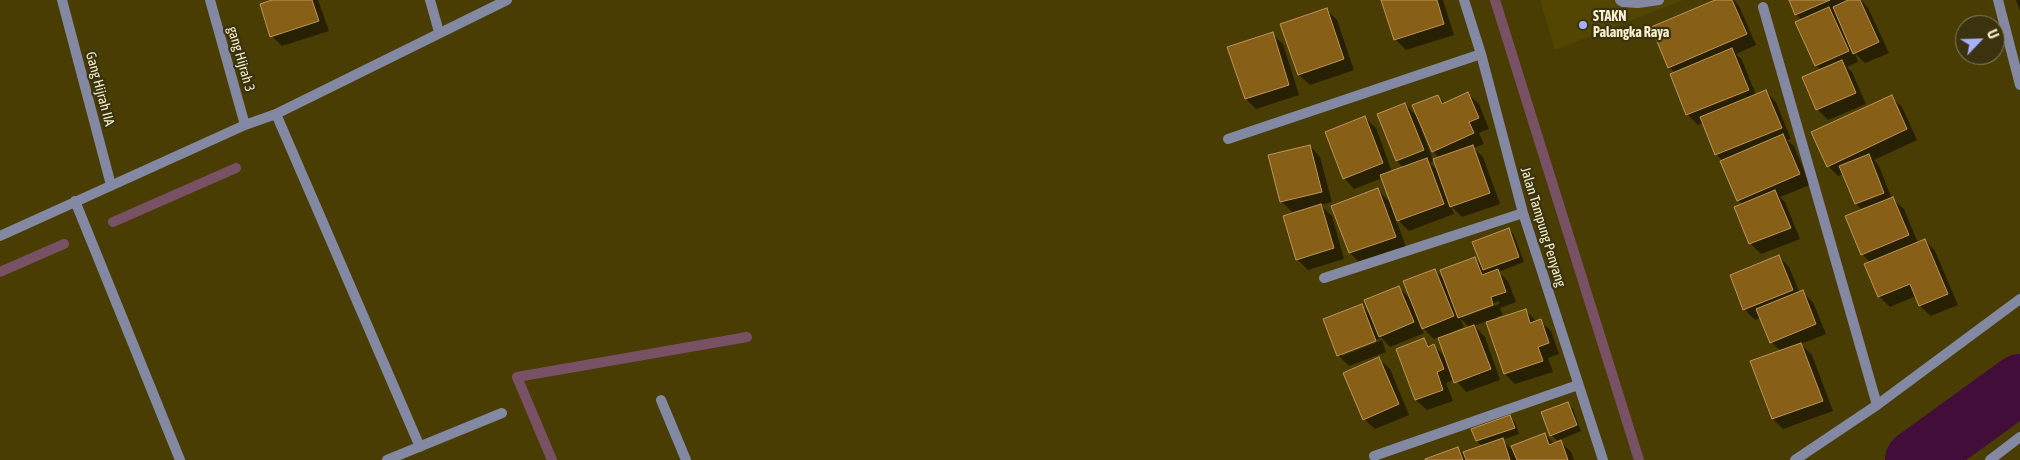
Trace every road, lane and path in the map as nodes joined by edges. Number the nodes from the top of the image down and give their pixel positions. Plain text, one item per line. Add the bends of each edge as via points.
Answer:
1 (62, 0) edge
2 (210, 0) edge
3 (430, 0) edge
4 (507, 0) edge
5 (1464, 0) edge
6 (1620, 0) edge
7 (1659, 0) edge
8 (1998, 0) edge
9 (1763, 7) dead end
10 (440, 32) junction
11 (1481, 54) junction
12 (2020, 85) edge
13 (276, 114) junction
14 (245, 125) junction
15 (1228, 139) dead end
16 (111, 185) junction
17 (76, 202) junction
18 (1523, 213) junction
19 (0, 236) edge
20 (1324, 278) dead end
21 (2020, 299) edge
22 (1578, 385) junction
23 (661, 400) dead end
24 (1876, 405) junction
25 (502, 413) dead end
26 (2020, 437) edge
27 (420, 446) junction
28 (1374, 456) dead end
29 (180, 460) edge
30 (387, 460) edge
31 (686, 460) edge
32 (1603, 460) edge
33 (1795, 460) edge
34 (1990, 460) edge

1 - 16 street, Gang Hijrah IIA
2 - 14 street, gang Hijrah 3
3 - 10 street
4 - 10 street
5 - 11 street, Jalan Tampung Penyang
6 - 7 street via 1638,3
8 - 12 street
9 - 24 street
10 - 13 street
11 - 15 street
11 - 18 street, Jalan Tampung Penyang
13 - 14 street
13 - 27 street
14 - 16 street
16 - 17 street
17 - 19 street
17 - 29 street
18 - 20 street
18 - 22 street, Jalan Tampung Penyang
21 - 24 street
22 - 28 street
22 - 32 street, Jalan Tampung Penyang
23 - 31 street
24 - 33 street
25 - 27 street
26 - 34 street
27 - 30 street

